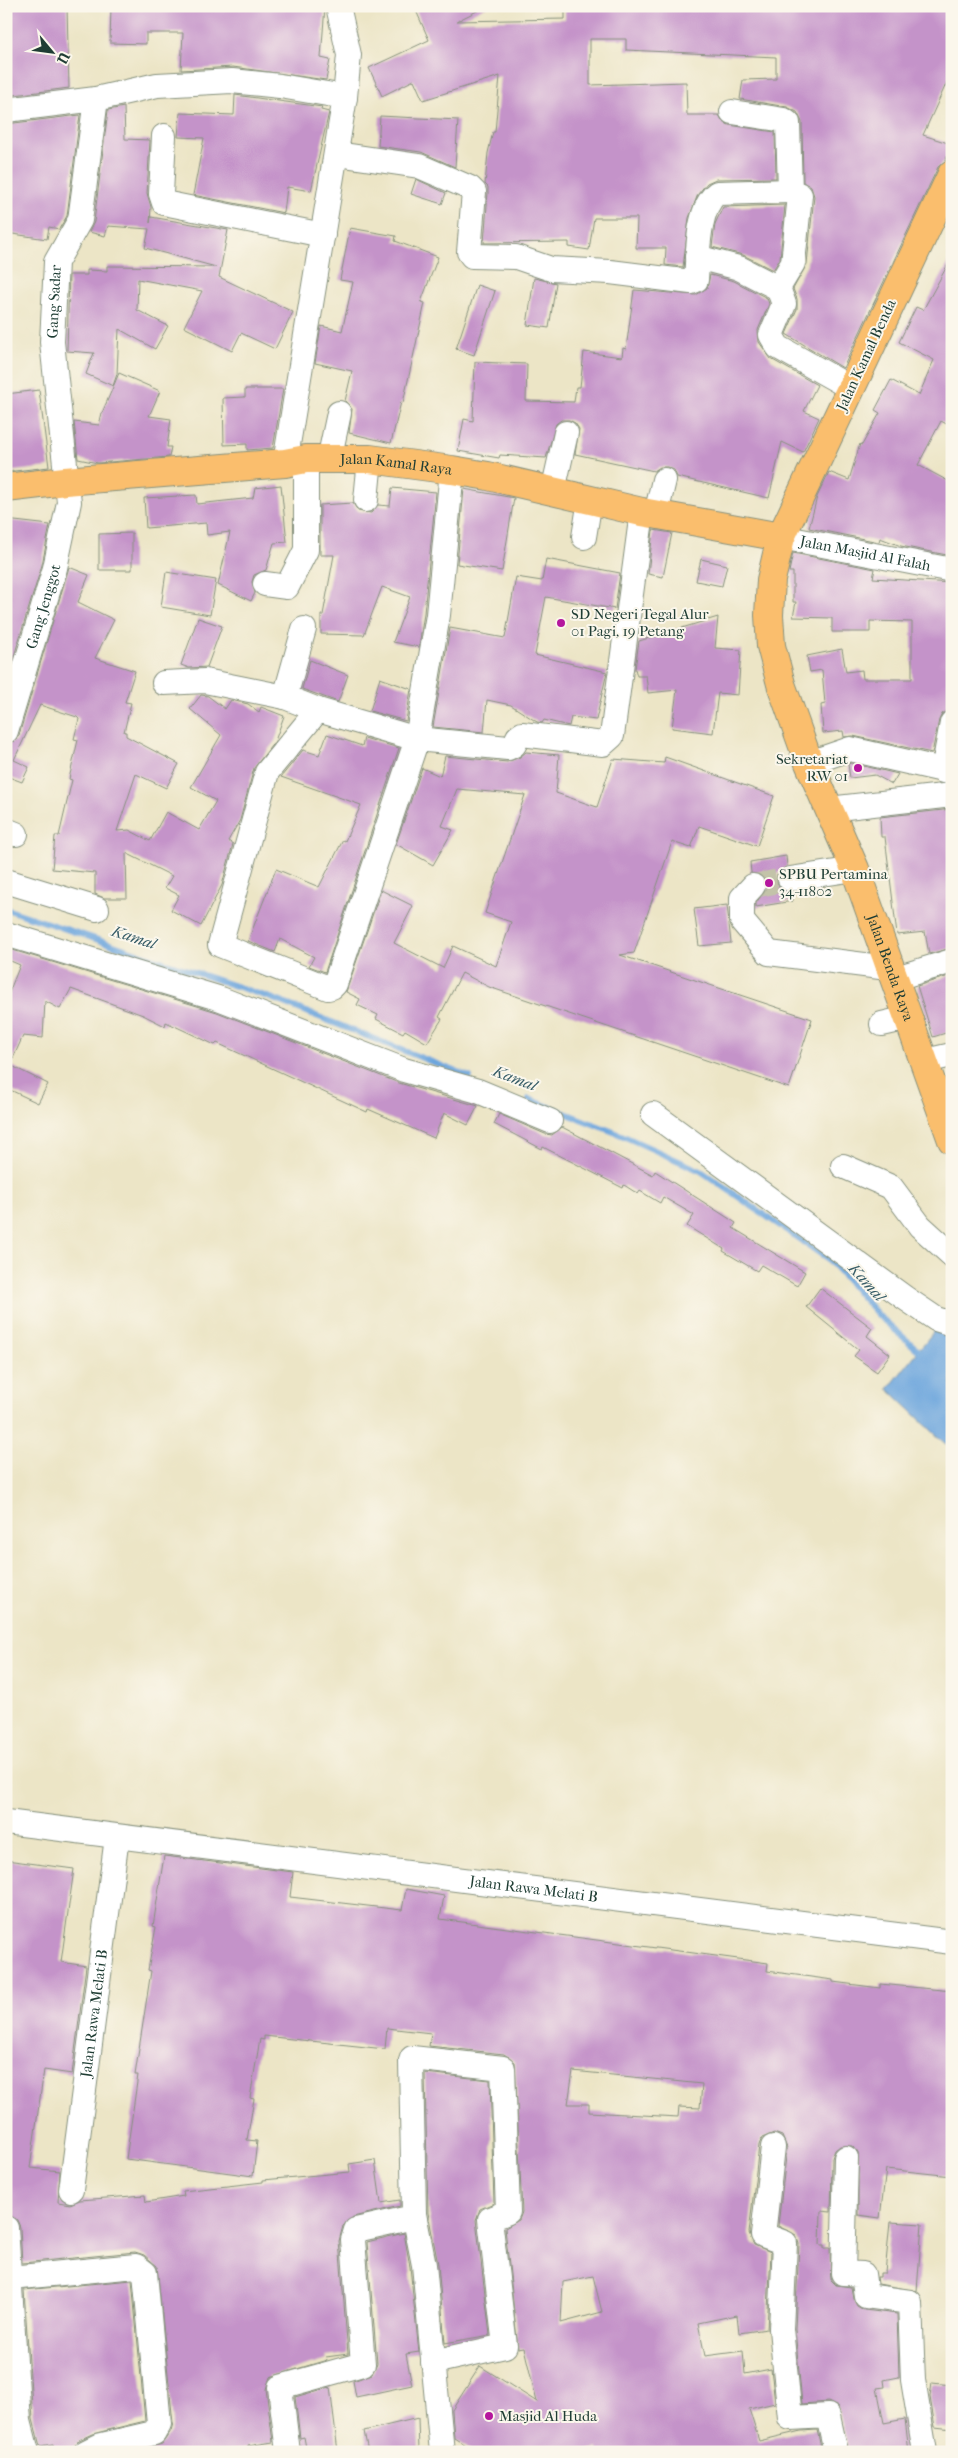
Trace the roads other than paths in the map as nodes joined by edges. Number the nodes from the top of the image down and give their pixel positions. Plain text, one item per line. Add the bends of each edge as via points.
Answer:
1 (338, 6) edge
2 (345, 97) junction
3 (96, 99) junction
4 (6, 110) edge
5 (732, 112) dead end
6 (164, 136) dead end
7 (337, 154) junction
8 (952, 174) edge
9 (790, 191) junction
10 (323, 234) junction
11 (697, 257) junction
12 (778, 288) junction
13 (850, 388) junction
14 (339, 413) dead end
15 (566, 433) dead end
16 (333, 459) junction
17 (370, 459) junction
18 (296, 461) junction
19 (452, 470) junction
20 (65, 481) junction
21 (658, 482) dead end
22 (6, 488) edge
23 (554, 491) junction
24 (366, 500) dead end
25 (590, 500) junction
26 (648, 513) junction
27 (584, 537) dead end
28 (781, 537) junction
29 (952, 570) edge
30 (265, 584) dead end
31 (304, 629) dead end
32 (164, 683) dead end
33 (285, 696) junction
34 (318, 710) junction
35 (952, 724) edge
36 (6, 731) edge
37 (417, 739) junction
38 (809, 763) junction
39 (947, 772) edge
40 (952, 795) edge
41 (829, 809) junction
42 (854, 869) junction
43 (790, 879) tunnel mouth
44 (6, 881) edge
45 (753, 886) dead end
46 (97, 909) dead end
47 (6, 934) edge
48 (952, 961) edge
49 (886, 971) junction
50 (952, 1055) edge
51 (925, 1062) junction
52 (653, 1114) dead end
53 (550, 1121) dead end
54 (952, 1140) edge
55 (843, 1166) dead end
56 (952, 1255) edge
57 (952, 1324) edge
58 (6, 1822) edge
59 (117, 1837) junction
60 (952, 1942) edge
61 (773, 2147) dead end
62 (846, 2158) dead end
63 (71, 2190) dead end
64 (414, 2214) junction
65 (6, 2228) edge
66 (10, 2278) junction
67 (432, 2362) junction
68 (27, 2452) edge
69 (86, 2452) edge
70 (288, 2452) edge
71 (442, 2452) edge
72 (836, 2452) edge
73 (925, 2452) edge

1 - 2 street via 348,55
2 - 3 street via 232,81 157,85
2 - 7 street
3 - 4 street
3 - 20 street, Gang Sadar via 80,220 56,262 52,342
5 - 9 street via 788,123
6 - 10 street via 161,194 164,203
7 - 10 street
7 - 11 street via 418,166 470,188 474,192 469,252 472,256 516,257 551,269 691,282 696,280
8 - 13 main road, Jalan Kamal Benda
9 - 11 street via 717,193 704,209
9 - 12 street via 800,195 792,263
10 - 18 street
11 - 12 street via 739,268
12 - 13 street via 784,304 772,339 778,347
13 - 28 main road, Jalan Kamal Benda
14 - 16 street via 332,446
15 - 23 street
16 - 17 main road, Jalan Kamal Raya
16 - 18 main road, Jalan Kamal Raya
17 - 19 main road, Jalan Kamal Raya
17 - 24 street
18 - 20 main road, Jalan Kamal Raya via 248,475
18 - 30 street via 306,550 287,587
19 - 23 main road, Jalan Kamal Raya
19 - 37 street via 438,615
20 - 22 main road, Jalan Kamal Raya
20 - 36 street, Gang Jenggot via 68,502 55,568
21 - 26 street
23 - 25 main road, Jalan Kamal Raya
25 - 26 main road, Jalan Kamal Raya
25 - 27 street
26 - 28 main road, Jalan Kamal Raya
26 - 37 street via 612,736 608,741 603,744 522,734 514,746 508,748
28 - 29 street, Jalan Masjid Al Falah
28 - 38 main road, Jalan Benda Raya via 771,580 769,615 775,664 789,735
31 - 33 street
32 - 33 street via 205,681
33 - 34 street
34 - 37 street
34 - 37 street via 267,772 220,945 328,988 336,984
35 - 39 street
38 - 39 street via 850,749
38 - 41 main road, Jalan Benda Raya
40 - 41 street
41 - 42 main road, Jalan Benda Raya
42 - 43 street
42 - 49 main road, Jalan Benda Raya
44 - 46 street
45 - 49 street via 742,898 742,921 769,954 850,963
47 - 53 street via 221,999 404,1070 478,1091
48 - 49 street
49 - 51 main road, Jalan Benda Raya via 893,1021
50 - 51 street
51 - 54 main road, Jalan Benda Raya
52 - 57 street via 905,1298 936,1319
55 - 56 street via 891,1187 920,1226
58 - 59 street, Jalan Rawa Melati B
59 - 60 street, Jalan Rawa Melati B
59 - 63 street, Jalan Rawa Melati B
61 - 72 street via 763,2235 786,2242 781,2329 790,2418 828,2416
62 - 73 street via 843,2272 863,2274 866,2296 910,2302 913,2380
64 - 67 street via 424,2265
64 - 67 street via 412,2059 503,2068 508,2212 490,2220 506,2346
64 - 70 street via 356,2230 353,2240 363,2364 280,2387
65 - 66 street
66 - 68 street via 19,2421
66 - 69 street via 136,2266 145,2273 159,2424 154,2433 98,2446
67 - 71 street

